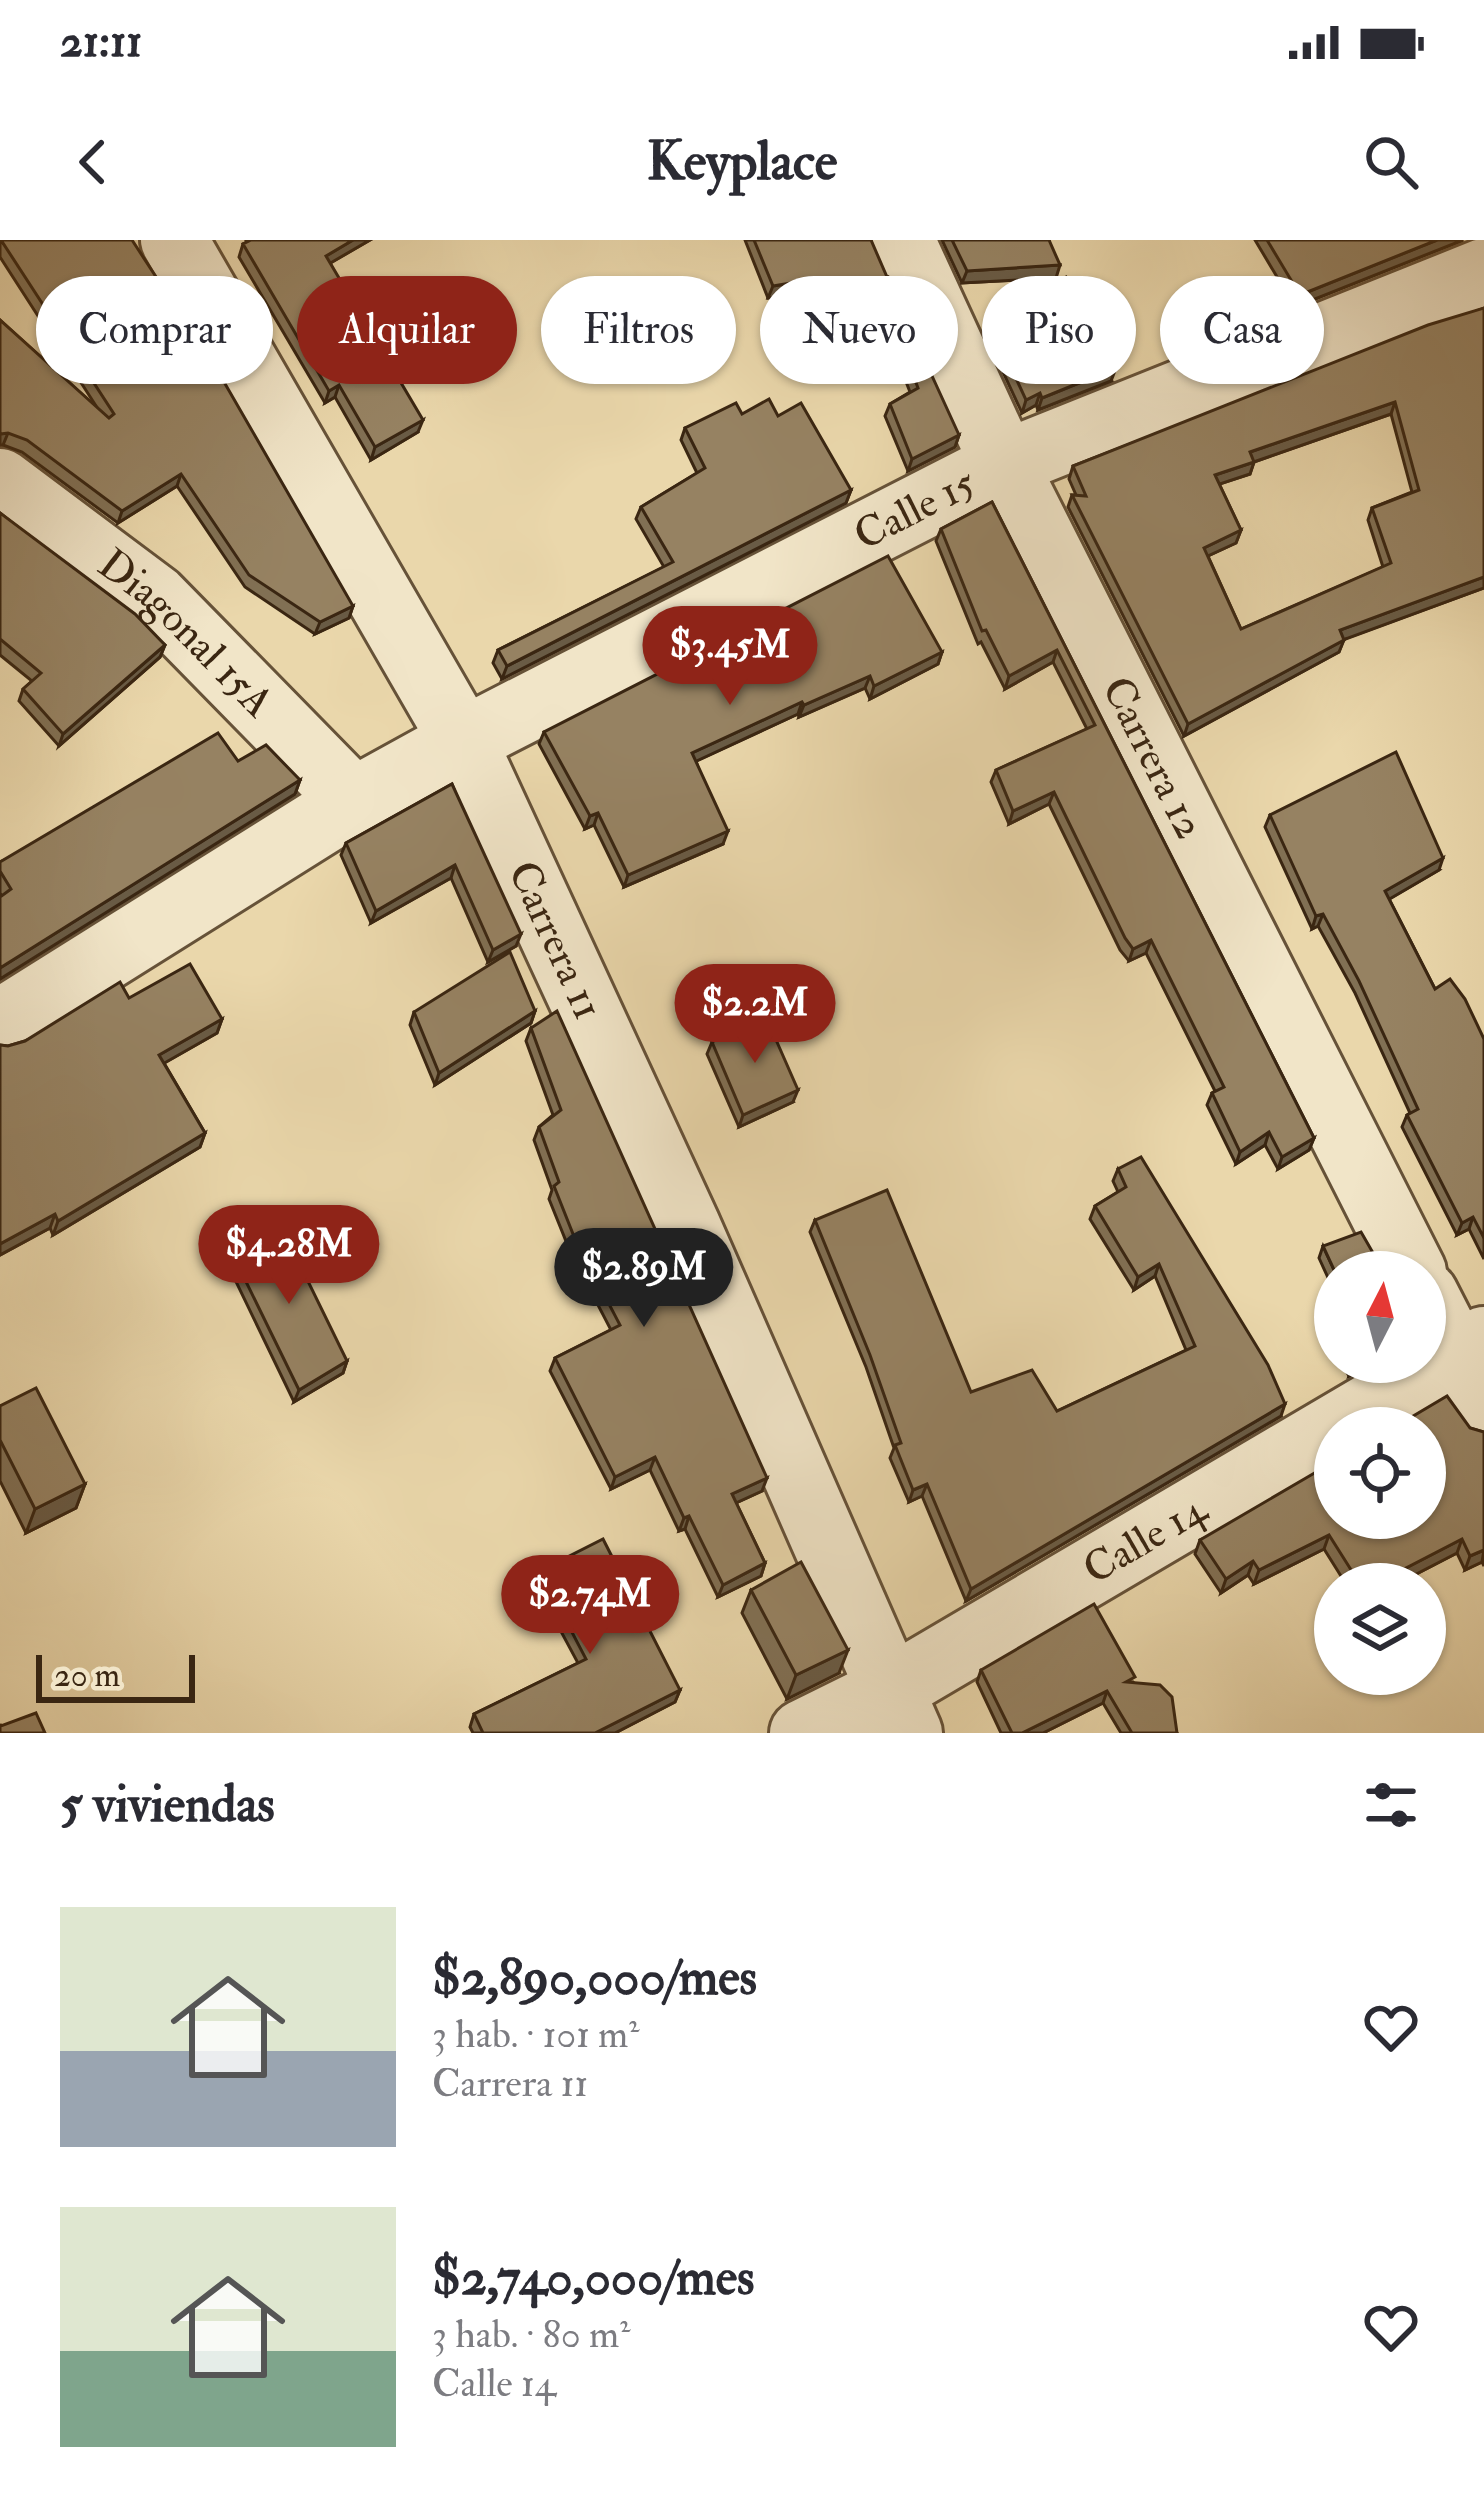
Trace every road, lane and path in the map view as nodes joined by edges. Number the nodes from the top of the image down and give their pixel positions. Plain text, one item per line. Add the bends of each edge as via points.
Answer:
1 (174, 240) edge
2 (901, 240) edge
3 (1484, 272) edge
4 (1004, 464) junction
5 (0, 482) edge
6 (463, 741) junction
7 (354, 801) junction
8 (0, 1023) edge
9 (1402, 1251) edge
10 (1446, 1326) edge
11 (1475, 1369) edge
12 (898, 1712) edge
13 (803, 1733) edge

1 - 6 street, Carrera 11
2 - 4 street, Carrera 12
3 - 4 street, Calle 15
4 - 6 street, Calle 15
4 - 9 street, Carrera 12
5 - 7 street, Diagonal 15A via 154,598
6 - 7 street, Calle 15
6 - 12 street, Carrera 11 via 687,1226
7 - 8 street, Calle 15
10 - 11 street
11 - 12 street, Calle 14
12 - 13 street, Calle 14

